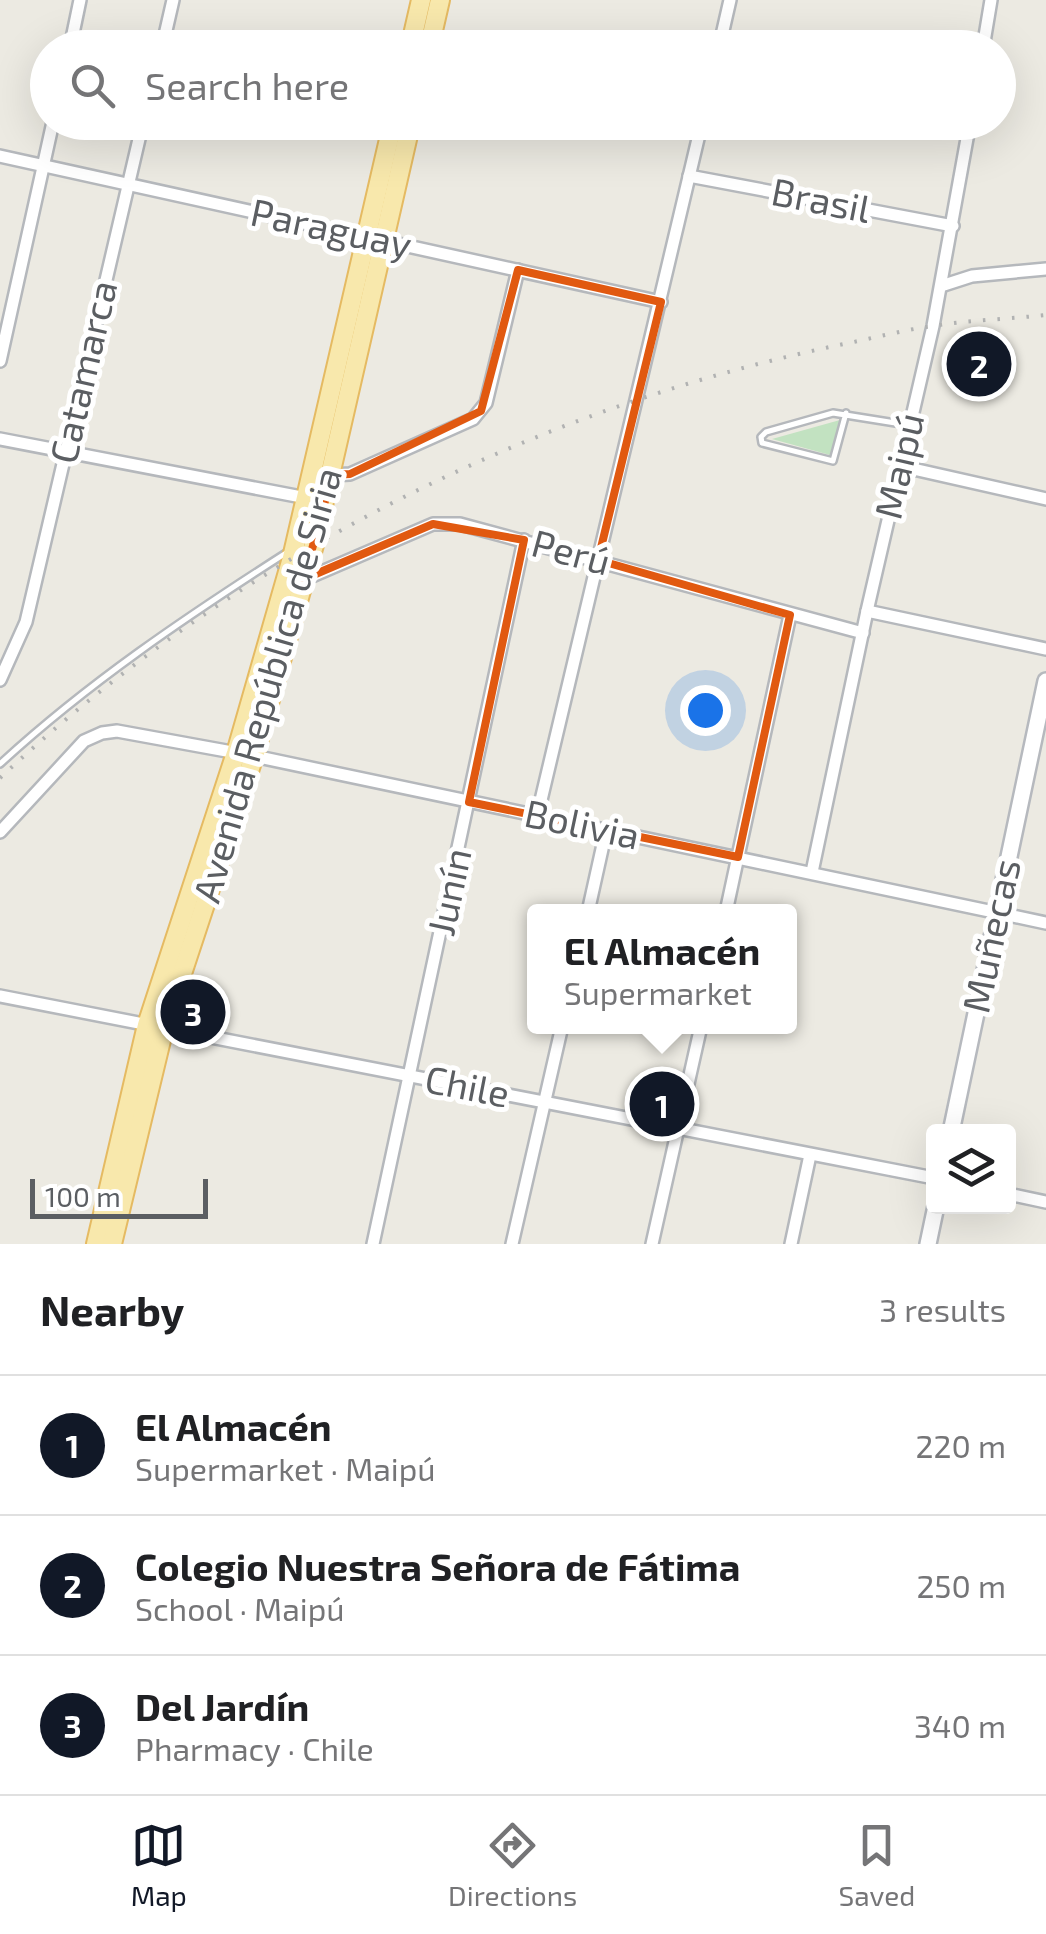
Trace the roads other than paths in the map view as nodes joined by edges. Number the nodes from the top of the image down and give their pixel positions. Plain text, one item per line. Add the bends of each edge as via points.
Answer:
1 (80, 0) edge
2 (173, 0) edge
3 (421, 0) edge
4 (440, 0) edge
5 (730, 0) edge
6 (990, 0) edge
7 (74, 30) edge
8 (166, 30) edge
9 (414, 30) edge
10 (433, 30) edge
11 (723, 30) edge
12 (986, 30) edge
13 (49, 140) edge
14 (139, 140) edge
15 (390, 140) edge
16 (406, 140) edge
17 (698, 140) edge
18 (967, 140) edge
19 (0, 156) edge
20 (43, 166) junction
21 (689, 176) junction
22 (128, 184) junction
23 (953, 226) junction
24 (375, 240) junction
25 (1046, 269) edge
26 (518, 270) junction
27 (941, 286) junction
28 (662, 302) junction
29 (0, 361) edge
30 (846, 413) junction
31 (908, 425) junction
32 (0, 439) edge
33 (66, 452) junction
34 (900, 466) junction
35 (332, 475) junction
36 (305, 498) junction
37 (1046, 499) edge
38 (326, 500) junction
39 (524, 540) junction
40 (293, 549) junction
41 (598, 560) junction
42 (304, 579) junction
43 (285, 583) junction
44 (867, 610) junction
45 (790, 615) junction
46 (862, 632) junction
47 (1046, 649) edge
48 (0, 680) edge
49 (1046, 681) edge
50 (245, 755) junction
51 (0, 764) edge
52 (469, 802) junction
53 (537, 816) junction
54 (606, 831) junction
55 (0, 832) edge
56 (738, 857) junction
57 (812, 872) junction
58 (590, 904) edge
59 (728, 904) edge
60 (996, 912) junction
61 (1046, 923) edge
62 (0, 996) edge
63 (155, 1027) junction
64 (560, 1034) edge
65 (699, 1034) edge
66 (411, 1077) junction
67 (544, 1102) junction
68 (953, 1124) edge
69 (678, 1130) junction
70 (810, 1155) junction
71 (926, 1177) edge
72 (1016, 1196) edge
73 (1046, 1202) edge
74 (934, 1214) edge
75 (96, 1244) edge
76 (112, 1244) edge
77 (374, 1244) edge
78 (512, 1244) edge
79 (652, 1244) edge
80 (792, 1244) edge
81 (928, 1244) edge

1 - 7 street
2 - 8 street
3 - 9 main road
4 - 10 main road
5 - 11 street
6 - 12 street
13 - 20 street
14 - 22 street, Catamarca
15 - 24 main road, Avenida República de Siria
16 - 24 main road, Avenida República de Siria
17 - 21 street
18 - 23 street, Maipú
19 - 20 street, Paraguay
20 - 22 street, Paraguay
20 - 29 street
21 - 23 street, Brasil
21 - 28 street
22 - 24 street, Paraguay
22 - 33 street, Catamarca
23 - 27 street, Maipú
24 - 26 street, Paraguay
24 - 35 main road, Avenida República de Siria
24 - 36 main road, Avenida República de Siria
25 - 27 street
26 - 28 street, Paraguay
26 - 35 street via 486,403 473,419 350,474
27 - 31 street, Maipú
28 - 41 street
30 - 30 lane via 766,432 762,443 833,460
30 - 31 lane
31 - 34 street, Maipú
32 - 33 street
33 - 36 street
33 - 48 street, Catamarca via 26,622
34 - 37 street
34 - 44 street, Maipú
35 - 38 main road, Avenida República de Siria
36 - 38 street
36 - 40 main road, Avenida República de Siria
38 - 42 main road, Avenida República de Siria
39 - 41 street, Perú
39 - 42 street, Perú via 434,524
39 - 52 street, Junín
40 - 43 main road, Avenida República de Siria
40 - 51 lane via 173,625
41 - 45 street, Perú
41 - 53 street
42 - 43 street, Perú
42 - 50 main road, Avenida República de Siria
43 - 50 main road, Avenida República de Siria
44 - 46 street, Maipú
44 - 47 street
45 - 46 street, Perú
45 - 56 street
46 - 57 street, Maipú
49 - 60 street, Muñecas
50 - 52 street, Bolivia
50 - 55 street, Bolivia via 102,733 84,742
50 - 63 main road, Avenida República de Siria
52 - 53 street, Bolivia
52 - 66 street, Junín
53 - 54 street, Bolivia
54 - 56 street, Bolivia
54 - 58 street
56 - 57 street, Bolivia
56 - 59 street
57 - 60 street, Bolivia
60 - 61 street, Bolivia
60 - 68 street, Muñecas
62 - 63 street, Chile
63 - 66 street, Chile
63 - 75 main road, Avenida República de Siria
63 - 76 main road, Avenida República de Siria
64 - 67 street
65 - 69 street
66 - 67 street, Chile
66 - 77 street, Junín
67 - 69 street, Chile
67 - 78 street
69 - 70 street, Chile
69 - 79 street
70 - 71 street, Chile
70 - 80 street
72 - 73 street
74 - 81 street

